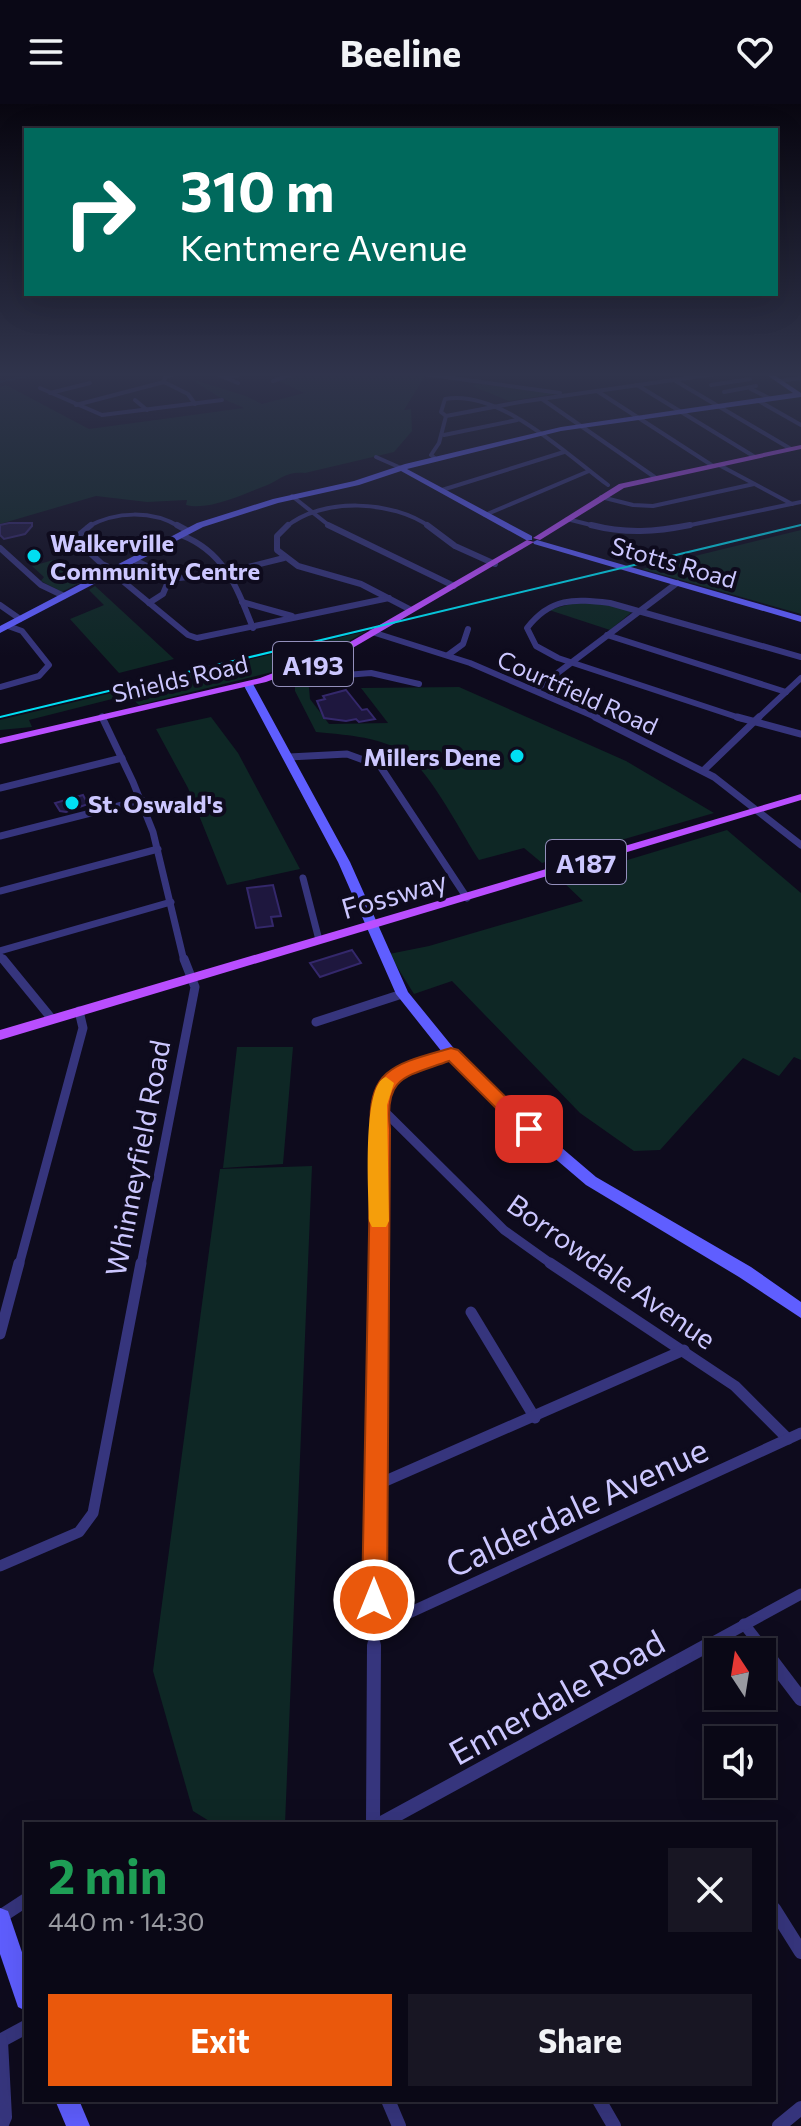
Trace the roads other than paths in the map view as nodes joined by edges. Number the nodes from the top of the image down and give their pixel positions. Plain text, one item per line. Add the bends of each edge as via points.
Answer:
1 (515, 467) edge
2 (584, 467) edge
3 (641, 467) edge
4 (705, 467) edge
5 (721, 467) edge
6 (401, 468) joint
7 (589, 471) junction
8 (656, 478) junction
9 (754, 484) junction
10 (608, 485) dead end
11 (442, 490) junction
12 (292, 496) junction
13 (601, 497) junction
14 (801, 502) edge
15 (792, 504) junction
16 (312, 514) junction
17 (485, 515) junction
18 (567, 519) junction
19 (184, 533) junction
20 (534, 540) junction
21 (2, 550) edge
22 (14, 550) dead end
23 (284, 558) junction
24 (134, 560) junction
25 (495, 564) junction
26 (111, 572) junction
27 (230, 572) junction
28 (170, 579) junction
29 (677, 583) junction
30 (454, 586) junction
31 (64, 596) junction
32 (389, 598) junction
33 (242, 602) junction
34 (149, 603) junction
35 (0, 605) edge
36 (641, 609) junction
37 (411, 610) junction
38 (301, 617) junction
39 (20, 619) junction
40 (801, 619) edge
41 (4, 628) edge
42 (253, 628) junction
43 (468, 629) dead end
44 (372, 632) junction
45 (607, 635) junction
46 (448, 655) junction
47 (801, 657) edge
48 (571, 662) junction
49 (311, 664) junction
50 (801, 678) edge
51 (248, 684) junction
52 (419, 684) dead end
53 (0, 687) edge
54 (535, 690) junction
55 (786, 692) junction
56 (102, 717) junction
57 (754, 723) junction
58 (801, 734) edge
59 (0, 741) edge
60 (289, 757) junction
61 (122, 758) junction
62 (704, 770) junction
63 (0, 788) edge
64 (801, 797) edge
65 (142, 800) junction
66 (756, 809) junction
67 (0, 836) edge
68 (801, 845) edge
69 (158, 849) junction
70 (303, 878) dead end
71 (0, 891) edge
72 (467, 898) junction
73 (171, 902) junction
74 (370, 925) junction
75 (319, 940) junction
76 (0, 953) edge
77 (190, 977) junction
78 (402, 994) junction
79 (79, 1011) junction
80 (52, 1019) junction
81 (316, 1022) dead end
82 (0, 1035) edge
83 (451, 1054) junction
84 (378, 1105) junction
85 (801, 1311) edge
86 (471, 1312) dead end
87 (0, 1334) edge
88 (684, 1350) junction
89 (535, 1418) junction
90 (801, 1433) edge
91 (788, 1439) junction
92 (374, 1486) junction
93 (0, 1566) edge
94 (801, 1594) edge
95 (744, 1624) junction
96 (374, 1629) junction
97 (801, 1699) edge
98 (373, 1822) edge
99 (384, 1822) edge
100 (24, 1901) edge
101 (776, 1912) edge
102 (0, 1918) edge
103 (801, 1952) edge
104 (24, 1993) edge
105 (24, 2028) edge
106 (0, 2041) edge
107 (68, 2102) edge
108 (389, 2102) edge
109 (600, 2102) edge
110 (801, 2108) edge
111 (1, 2126) edge
112 (78, 2126) edge
113 (399, 2126) edge
114 (614, 2126) edge
115 (779, 2126) edge

1 - 11 street
2 - 7 street
3 - 8 street
4 - 8 main road, A193
5 - 9 street
6 - 11 street, Stotts Road
6 - 12 street
7 - 10 street
7 - 17 street
8 - 13 main road, Shields Road / A193
9 - 13 street via 653,506
9 - 15 street
11 - 17 street, Stotts Road
12 - 16 street
12 - 19 street
13 - 18 main road, Shields Road / A193
14 - 15 street
15 - 18 street via 652,533 615,531
16 - 23 street via 278,533 276,545
16 - 25 street via 351,508 402,513
16 - 30 street
17 - 20 street, Stotts Road
18 - 20 main road, Shields Road / A193
19 - 24 street
19 - 26 street via 160,517 136,515 85,528 78,536 81,545
19 - 27 street
20 - 25 main road, Shields Road / A193
20 - 29 street, Stotts Road
21 - 22 street
21 - 31 street via 41,585
23 - 27 street
23 - 32 street
24 - 26 street
24 - 28 street
25 - 30 main road, Shields Road / A193
26 - 31 street
26 - 34 street
27 - 28 street
27 - 33 street
28 - 34 street via 161,596
29 - 36 street
29 - 40 street, Stotts Road
30 - 37 main road, Shields Road / A193
31 - 39 street
32 - 37 street
32 - 38 street
33 - 38 street
33 - 42 street
34 - 42 street via 188,635 201,638
35 - 39 street
36 - 45 street
36 - 47 street
36 - 48 street via 582,600 535,615 527,628 532,641
37 - 44 main road, Shields Road / A193
38 - 42 street
39 - 41 street
41 - 53 street via 22,631 49,665 39,676
43 - 46 street via 463,644
44 - 46 street, Courtfield Road
44 - 49 main road, Shields Road / A193
45 - 48 street
45 - 55 street
46 - 54 street, Courtfield Road
48 - 54 street
48 - 57 street
49 - 51 main road, Shields Road / A193
49 - 52 street via 333,676 371,673
50 - 55 street
51 - 56 main road, Shields Road / A193
51 - 60 street
54 - 62 street, Courtfield Road
55 - 57 street
56 - 59 main road, Shields Road / A193
56 - 61 street, Whinneyfield Road
57 - 58 street
57 - 62 street
60 - 72 street via 347,754 380,766
60 - 74 street
61 - 63 street
61 - 65 street, Whinneyfield Road
62 - 66 street, Courtfield Road
64 - 66 main road, Fossway / A187
65 - 67 street
65 - 69 street, Whinneyfield Road
66 - 68 street, Courtfield Road
66 - 72 main road, Fossway / A187
69 - 71 street
69 - 73 street, Whinneyfield Road
70 - 75 street
72 - 74 main road, Fossway / A187
73 - 76 street
73 - 77 street, Whinneyfield Road via 182,962
74 - 75 main road, Fossway / A187
74 - 78 street
75 - 77 main road, Fossway / A187
76 - 80 street
77 - 79 main road, Fossway / A187
77 - 93 street, Whinneyfield Road via 195,987 93,1513 79,1532
78 - 81 street
78 - 83 street
79 - 80 main road, Fossway / A187
79 - 87 street via 83,1028
80 - 82 main road, Fossway / A187
83 - 84 street via 395,1074
83 - 85 street via 591,1181
84 - 88 street, Borrowdale Avenue via 504,1230
84 - 92 street
86 - 89 street
88 - 89 street
88 - 91 street, Borrowdale Avenue via 735,1386
89 - 92 street
90 - 91 street, Calderdale Avenue
91 - 96 street, Calderdale Avenue
92 - 96 street
94 - 95 street, Ennerdale Road
95 - 97 street
95 - 99 street, Ennerdale Road
96 - 98 street
100 - 102 street
101 - 103 street
102 - 104 street
105 - 106 street
106 - 111 street via 5,2117
107 - 112 street
108 - 113 street
109 - 114 street
110 - 115 street

